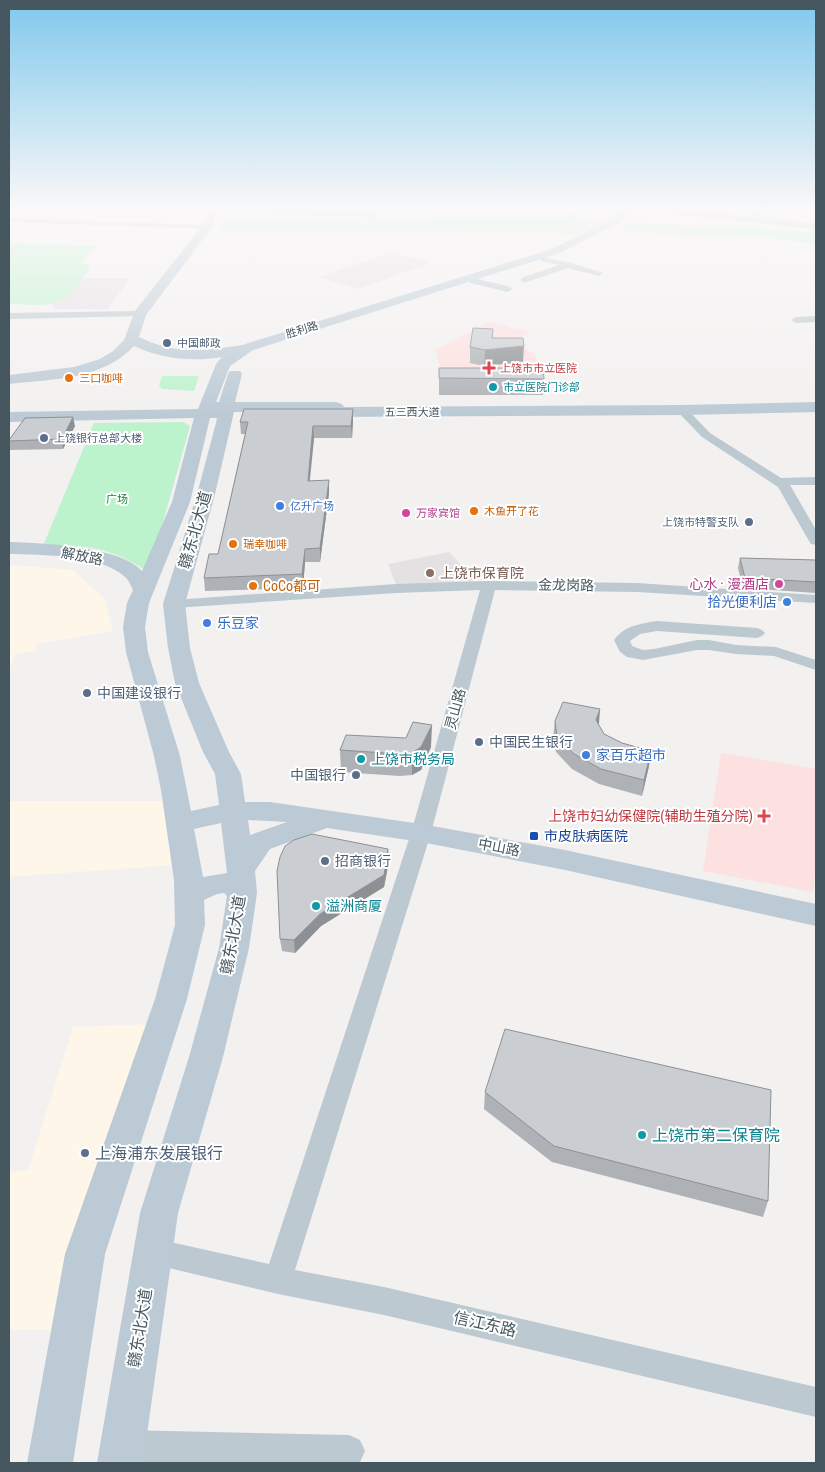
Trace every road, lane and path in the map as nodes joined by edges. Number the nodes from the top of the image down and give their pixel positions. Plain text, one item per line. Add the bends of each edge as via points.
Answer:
1 (167, 279) edge
2 (178, 279) edge
3 (469, 279) edge
4 (480, 279) edge
5 (528, 279) edge
6 (524, 280) dead end
7 (473, 281) junction
8 (508, 289) dead end
9 (34, 305) dead end
10 (58, 311) dead end
11 (140, 314) junction
12 (9, 316) edge
13 (816, 319) edge
14 (796, 320) dead end
15 (133, 340) junction
16 (248, 347) junction
17 (106, 361) junction
18 (223, 364) junction
19 (9, 379) edge
20 (816, 402) edge
21 (816, 407) edge
22 (9, 408) edge
23 (216, 410) junction
24 (682, 410) junction
25 (9, 417) edge
26 (816, 481) edge
27 (779, 482) junction
28 (816, 541) edge
29 (9, 548) edge
30 (489, 585) junction
31 (144, 589) junction
32 (816, 599) edge
33 (185, 604) junction
34 (757, 633) dead end
35 (816, 665) edge
36 (234, 811) junction
37 (324, 819) junction
38 (180, 823) junction
39 (421, 833) junction
40 (241, 882) junction
41 (190, 896) junction
42 (816, 915) edge
43 (152, 1251) junction
44 (278, 1280) junction
45 (816, 1402) edge
46 (349, 1451) dead end
47 (121, 1455) edge
48 (50, 1463) edge

1 - 11 main road
2 - 15 main road
3 - 16 main road, 胜利路
4 - 7 main road, 胜利路
5 - 6 street
7 - 8 street
7 - 23 main road, 胜利路 via 251,353 238,366
9 - 10 street
11 - 12 street
11 - 15 main road
13 - 14 street
15 - 16 main road via 161,351 201,357
15 - 17 main road
16 - 18 main road, 胜利路
17 - 18 main road
17 - 19 main road via 82,369
18 - 23 main road
20 - 23 main road, 五三西大道
21 - 24 main road, 五三西大道
22 - 23 main road, 五三西大道
23 - 24 main road, 五三西大道
23 - 25 main road, 五三西大道
23 - 31 main road via 191,455 180,502
23 - 33 main road, 赣东北大道 via 224,423 206,494
24 - 27 street via 706,435
26 - 27 street
27 - 28 street
29 - 31 main road, 解放路 via 102,559 134,573
30 - 32 street, 金龙岗路 via 607,586
30 - 33 street, 金龙岗路
30 - 39 street, 灵山路
31 - 38 main road via 134,627 137,652 167,756
33 - 36 main road, 赣东北大道 via 179,648 187,683 228,774
34 - 35 street via 657,626 635,630 622,640 627,652 639,655 650,656 706,644 775,652
36 - 37 main road, 中山路 via 270,811
36 - 38 main road, 中山路
36 - 40 main road, 赣东北大道
37 - 39 main road, 中山路
37 - 40 main road via 260,842
38 - 41 main road
39 - 42 main road, 中山路 via 565,860
39 - 44 street, 灵山路
40 - 41 main road via 203,887
40 - 43 main road, 赣东北大道 via 234,948 206,1057 159,1213
41 - 48 main road via 190,925 171,999 85,1254
43 - 44 street, 信江东路
43 - 47 main road, 赣东北大道
44 - 45 street, 信江东路 via 384,1301
46 - 47 street

